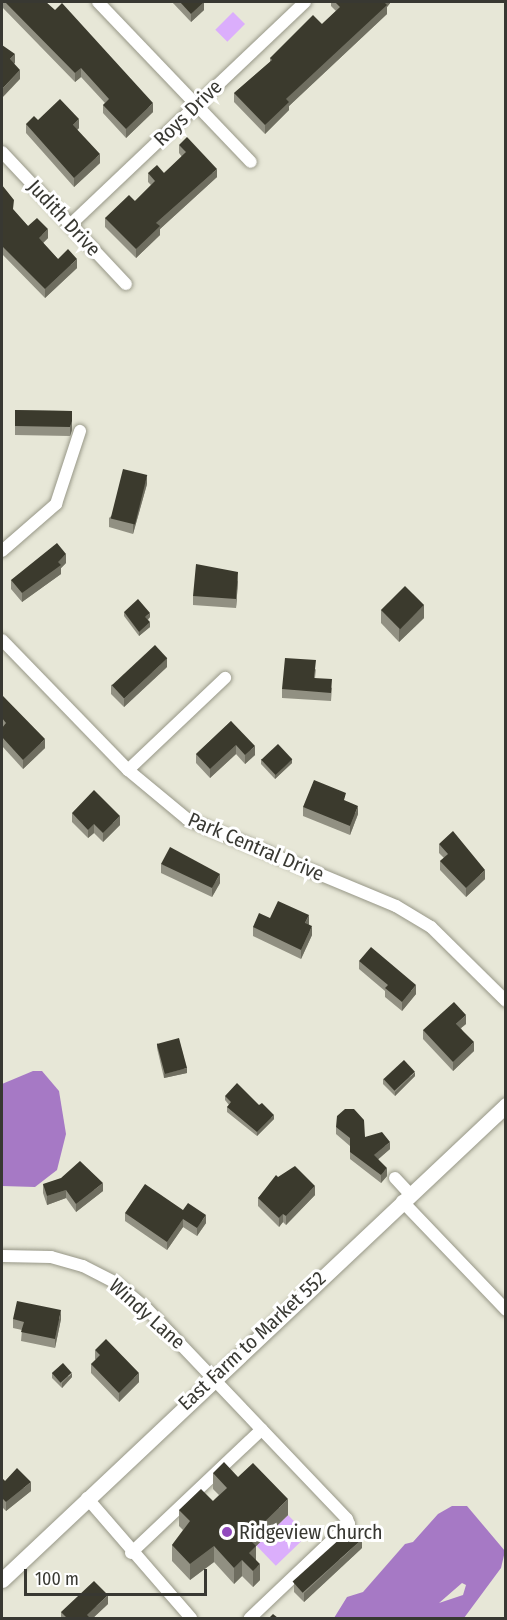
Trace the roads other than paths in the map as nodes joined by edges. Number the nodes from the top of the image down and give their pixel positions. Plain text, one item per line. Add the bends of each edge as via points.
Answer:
1 (98, 2) edge
2 (305, 2) edge
3 (197, 105) junction
4 (2, 152) edge
5 (251, 162) dead end
6 (70, 225) junction
7 (126, 284) dead end
8 (80, 431) dead end
9 (2, 551) edge
10 (2, 640) edge
11 (225, 678) dead end
12 (128, 770) junction
13 (506, 1001) edge
14 (506, 1105) edge
15 (394, 1178) dead end
16 (406, 1197) junction
17 (2, 1256) edge
18 (506, 1310) edge
19 (214, 1377) junction
20 (262, 1429) junction
21 (87, 1498) junction
22 (131, 1553) junction
23 (2, 1580) edge
24 (191, 1618) edge
25 (250, 1618) edge

1 - 3 street
2 - 3 street, Roys Drive
3 - 5 street
3 - 6 street, Roys Drive
4 - 6 street, Judith Drive
6 - 7 street, Judith Drive
8 - 9 street via 56,504
10 - 12 street, Park Central Drive
11 - 12 street
12 - 13 street, Park Central Drive via 172,808 217,835 396,906 430,927
14 - 16 main road, East Farm to Market 552
15 - 16 street
16 - 18 street
16 - 19 main road, East Farm to Market 552
17 - 19 street, Windy Lane via 51,1257 83,1266 116,1283
19 - 20 street, Windy Lane
19 - 21 main road, East Farm to Market 552
20 - 22 street
20 - 25 street, Windy Lane via 349,1524
21 - 22 street
21 - 23 main road, East Farm to Market 552
22 - 24 street

